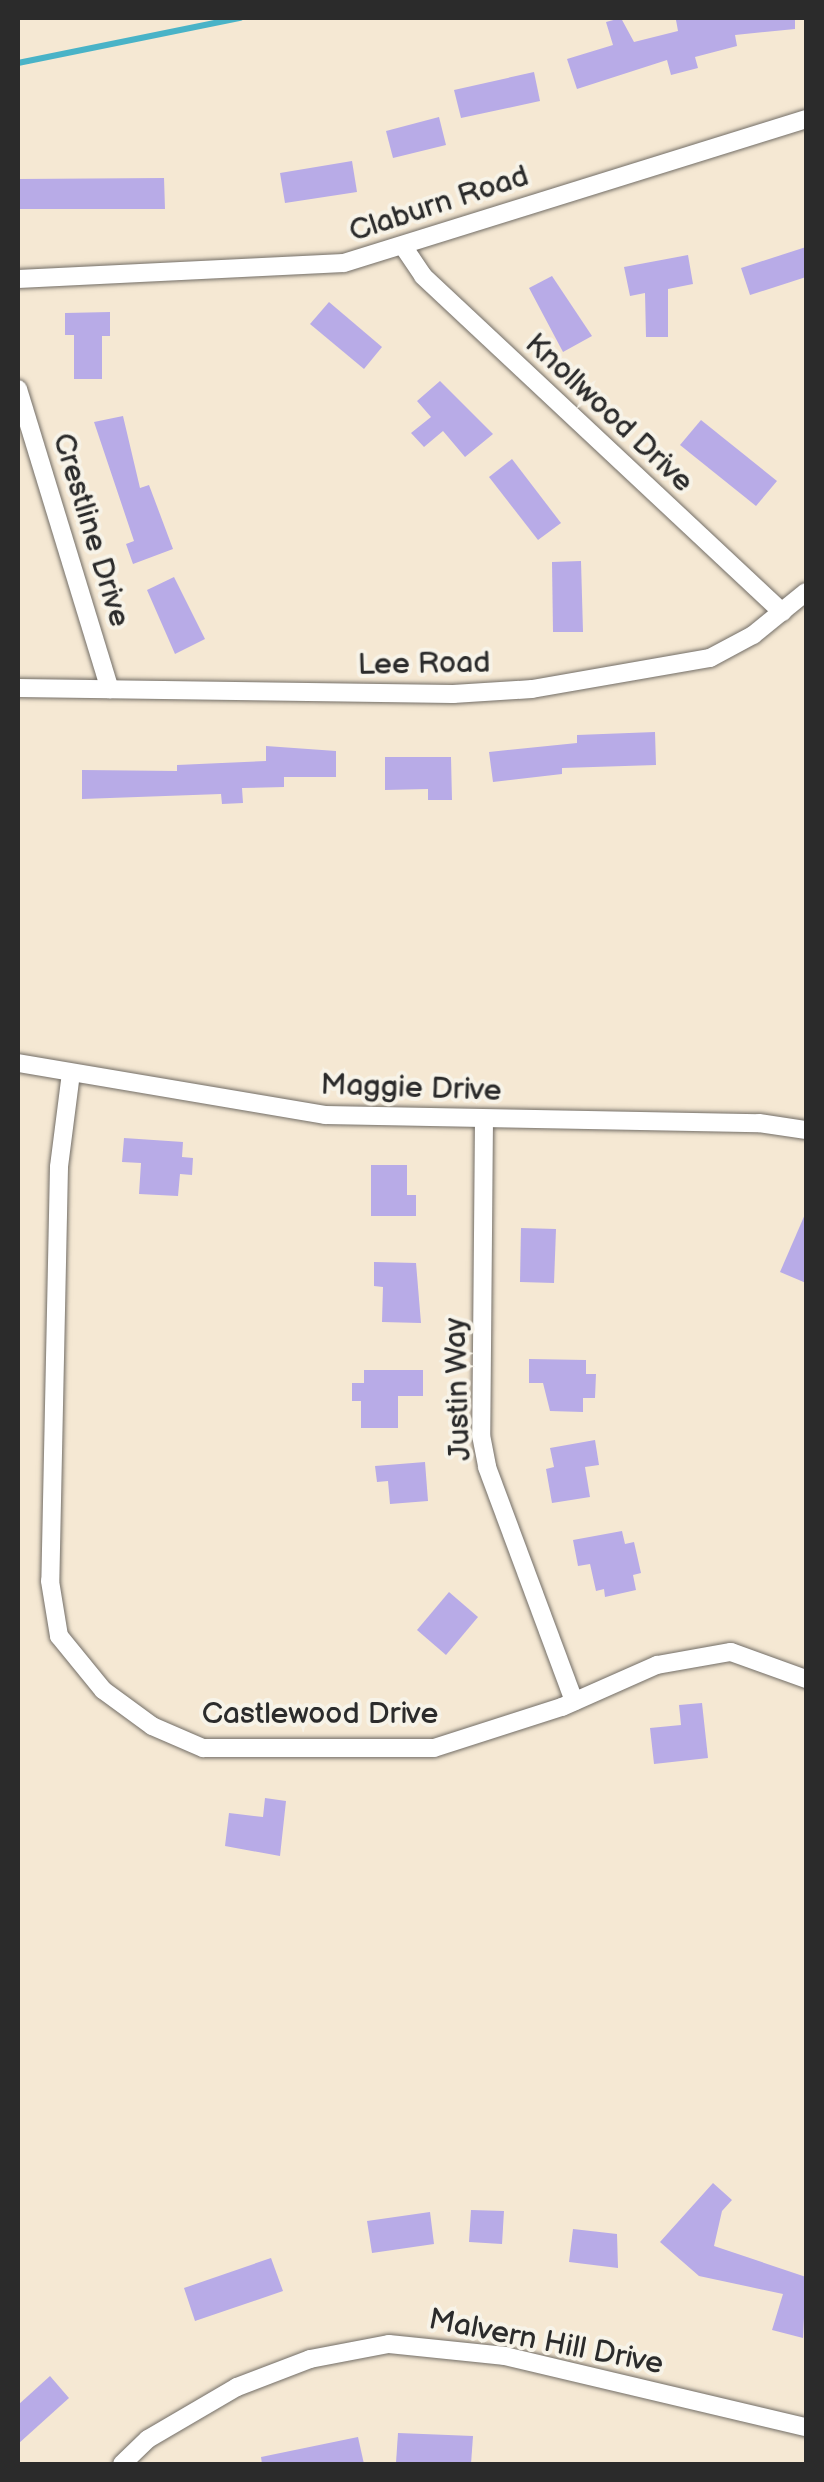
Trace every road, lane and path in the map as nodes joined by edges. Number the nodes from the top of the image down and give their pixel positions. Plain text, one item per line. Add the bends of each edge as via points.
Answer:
1 (806, 119) edge
2 (405, 249) junction
3 (18, 279) edge
4 (18, 389) edge
5 (806, 592) edge
6 (782, 612) junction
7 (18, 688) edge
8 (110, 689) junction
9 (18, 1064) edge
10 (71, 1073) junction
11 (484, 1119) junction
12 (806, 1130) edge
13 (806, 1678) edge
14 (574, 1702) junction
15 (806, 2427) edge
16 (122, 2464) edge

1 - 2 street, Claburn Road
2 - 3 street, Claburn Road via 280,269
2 - 6 street, Knollwood Drive via 423,276
4 - 8 street, Crestline Drive
5 - 6 street, Lee Road
6 - 8 street, Lee Road via 710,658 532,688 453,694
7 - 8 street, Lee Road
9 - 10 street, Maggie Drive
10 - 11 street, Maggie Drive via 324,1115
10 - 14 street, Castlewood Drive via 59,1167 50,1581 60,1636 103,1690 152,1726 203,1748 434,1748
11 - 12 street, Maggie Drive via 759,1123
11 - 14 street, Justin Way via 486,1468
13 - 14 street, Castlewood Drive via 731,1652 657,1666
15 - 16 street, Malvern Hill Drive via 505,2356 390,2344 310,2359 237,2387 148,2440

